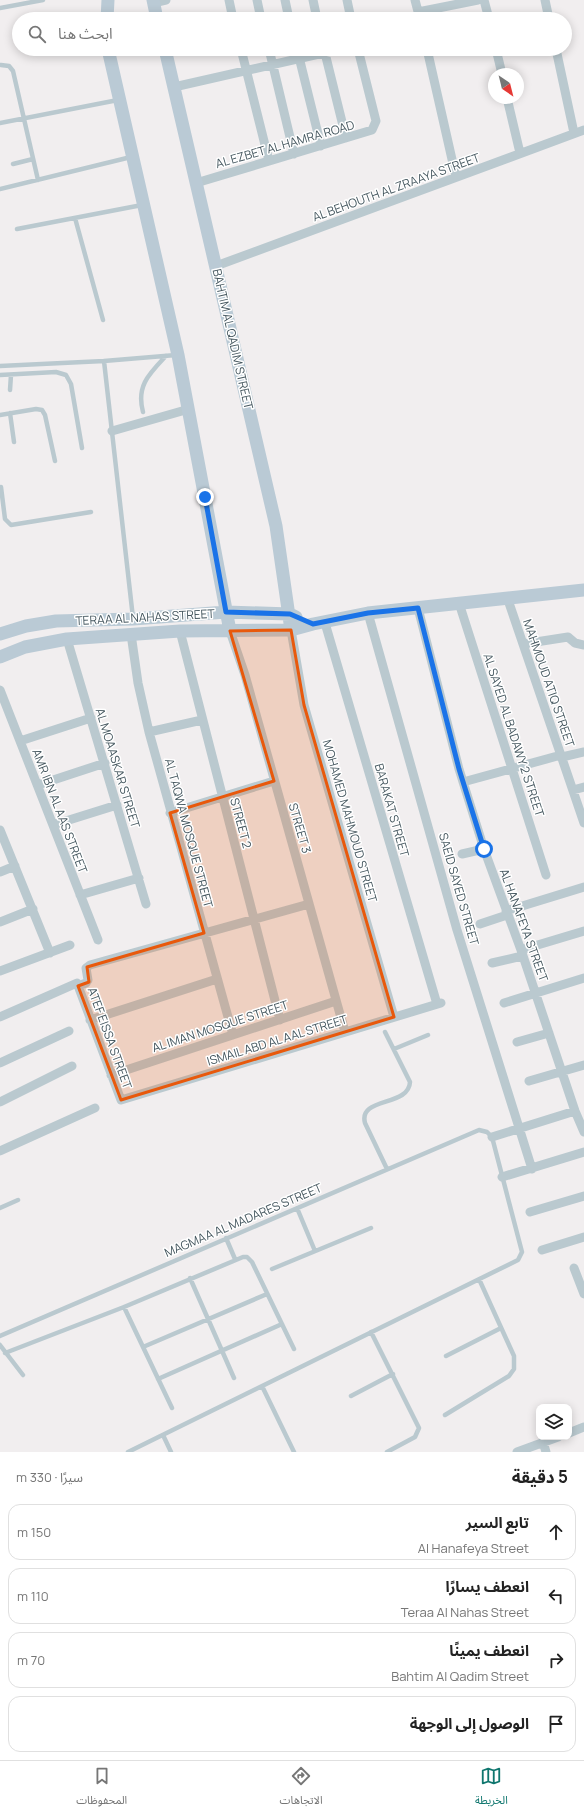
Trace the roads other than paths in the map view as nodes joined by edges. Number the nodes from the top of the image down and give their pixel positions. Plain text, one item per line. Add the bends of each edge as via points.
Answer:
1 (43, 0) edge
2 (108, 0) edge
3 (229, 0) edge
4 (257, 0) edge
5 (285, 0) edge
6 (313, 0) edge
7 (347, 0) edge
8 (415, 0) edge
9 (478, 0) edge
10 (484, 0) edge
11 (545, 0) edge
12 (24, 1) edge
13 (157, 1) edge
14 (0, 8) edge
15 (107, 12) edge
16 (157, 12) edge
17 (232, 12) edge
18 (260, 12) edge
19 (288, 12) edge
20 (316, 12) edge
21 (350, 12) edge
22 (418, 12) edge
23 (434, 12) edge
24 (487, 12) edge
25 (548, 12) edge
26 (110, 56) edge
27 (167, 56) edge
28 (243, 56) edge
29 (270, 56) edge
30 (298, 56) edge
31 (309, 56) edge
32 (326, 56) edge
33 (360, 56) edge
34 (429, 56) edge
35 (498, 56) edge
36 (558, 56) edge
37 (299, 59) junction
38 (1, 65) dead end
39 (272, 65) junction
40 (501, 68) edge
41 (246, 71) junction
42 (174, 87) junction
43 (120, 99) junction
44 (508, 104) edge
45 (24, 118) junction
46 (0, 123) edge
47 (584, 130) edge
48 (574, 133) junction
49 (346, 138) junction
50 (321, 146) junction
51 (520, 153) junction
52 (294, 154) junction
53 (133, 157) junction
54 (33, 159) junction
55 (269, 161) junction
56 (13, 164) dead end
57 (456, 177) junction
58 (38, 180) junction
59 (196, 183) junction
60 (0, 189) edge
61 (144, 204) junction
62 (75, 218) junction
63 (17, 229) dead end
64 (216, 266) junction
65 (103, 320) dead end
66 (172, 355) junction
67 (104, 361) junction
68 (0, 366) edge
69 (0, 375) edge
70 (11, 375) junction
71 (10, 390) dead end
72 (189, 409) junction
73 (143, 412) dead end
74 (10, 413) junction
75 (0, 415) edge
76 (112, 431) junction
77 (14, 442) dead end
78 (82, 448) dead end
79 (55, 461) dead end
80 (1, 487) edge
81 (91, 512) dead end
82 (2, 516) edge
83 (584, 590) edge
84 (507, 597) junction
85 (459, 603) junction
86 (418, 608) junction
87 (226, 612) junction
88 (368, 613) junction
89 (290, 614) junction
90 (133, 619) junction
91 (319, 623) junction
92 (291, 630) junction
93 (230, 631) junction
94 (180, 632) junction
95 (0, 634) edge
96 (131, 634) junction
97 (67, 639) junction
98 (523, 644) junction
99 (584, 645) edge
100 (0, 657) edge
101 (0, 690) edge
102 (91, 718) junction
103 (202, 720) junction
104 (149, 732) junction
105 (20, 741) junction
106 (584, 752) edge
107 (561, 756) junction
108 (105, 764) junction
109 (512, 768) junction
110 (274, 781) junction
111 (463, 782) junction
112 (38, 785) junction
113 (584, 786) edge
114 (573, 790) junction
115 (222, 797) junction
116 (117, 805) junction
117 (170, 813) junction
118 (584, 823) edge
119 (53, 825) junction
120 (0, 830) edge
121 (484, 849) junction
122 (462, 854) dead end
123 (15, 866) junction
124 (0, 872) edge
125 (546, 875) dead end
126 (139, 878) junction
127 (584, 887) edge
128 (80, 895) junction
129 (146, 904) dead end
130 (309, 904) junction
131 (33, 909) junction
132 (506, 913) junction
133 (254, 920) junction
134 (0, 922) edge
135 (480, 924) dead end
136 (584, 931) edge
137 (204, 933) junction
138 (98, 940) dead end
139 (70, 945) dead end
140 (50, 953) junction
141 (522, 953) junction
142 (492, 963) dead end
143 (0, 971) edge
144 (584, 978) edge
145 (217, 979) junction
146 (78, 985) junction
147 (536, 994) junction
148 (336, 1001) junction
149 (504, 1003) dead end
150 (439, 1004) joint
151 (0, 1017) edge
152 (394, 1017) junction
153 (90, 1020) junction
154 (280, 1020) junction
155 (69, 1030) dead end
156 (345, 1032) junction
157 (385, 1032) dead end
158 (549, 1033) junction
159 (233, 1035) junction
160 (428, 1035) dead end
161 (516, 1042) dead end
162 (394, 1049) junction
163 (0, 1063) edge
164 (72, 1066) dead end
165 (584, 1066) edge
166 (562, 1072) junction
167 (111, 1075) junction
168 (529, 1081) dead end
169 (120, 1100) joint
170 (0, 1102) edge
171 (95, 1108) dead end
172 (575, 1112) junction
173 (520, 1130) junction
174 (584, 1132) edge
175 (492, 1137) junction
176 (0, 1151) edge
177 (584, 1152) edge
178 (387, 1169) junction
179 (532, 1169) junction
180 (502, 1177) junction
181 (584, 1196) edge
182 (18, 1200) dead end
183 (0, 1208) edge
184 (297, 1208) junction
185 (530, 1212) dead end
186 (371, 1228) dead end
187 (584, 1237) edge
188 (226, 1238) junction
189 (542, 1250) dead end
190 (315, 1251) junction
191 (235, 1259) junction
192 (574, 1268) dead end
193 (272, 1269) dead end
194 (190, 1278) junction
195 (479, 1279) junction
196 (267, 1294) junction
197 (584, 1294) edge
198 (124, 1307) junction
199 (208, 1319) junction
200 (282, 1324) junction
201 (501, 1328) junction
202 (372, 1332) junction
203 (0, 1336) edge
204 (0, 1345) edge
205 (143, 1347) junction
206 (294, 1349) dead end
207 (222, 1351) junction
208 (5, 1353) junction
209 (446, 1356) dead end
210 (393, 1374) junction
211 (22, 1375) dead end
212 (234, 1378) dead end
213 (158, 1379) junction
214 (262, 1386) junction
215 (351, 1396) dead end
216 (172, 1408) dead end
217 (445, 1415) dead end
218 (584, 1428) edge
219 (572, 1432) edge
220 (163, 1435) junction
221 (549, 1440) edge
222 (543, 1442) junction
223 (128, 1452) edge
224 (172, 1452) edge
225 (294, 1452) edge
226 (387, 1452) edge
227 (517, 1452) edge
228 (546, 1452) edge

1 - 12 lane
2 - 15 main road
3 - 17 street
4 - 18 street
5 - 19 street
6 - 20 street
7 - 21 street
8 - 22 street
9 - 23 street
10 - 24 street
11 - 25 street
12 - 14 lane
13 - 16 main road
26 - 43 main road
27 - 42 main road, BAHTIM AL QADIM STREET
28 - 41 street
29 - 39 street
30 - 37 street
31 - 37 street
32 - 49 street
33 - 49 street, AL EZBET AL HAMRA ROAD via 376,123 372,130
34 - 57 street
35 - 40 street
36 - 48 street
37 - 39 street
37 - 50 street
38 - 45 lane via 9,66 14,71
39 - 41 street
39 - 52 street
41 - 42 street
41 - 55 street
42 - 59 main road, BAHTIM AL QADIM STREET
43 - 45 lane
43 - 53 main road
44 - 51 street
45 - 46 lane
45 - 54 lane
47 - 48 street, AL BEHOUTH AL ZRAAYA STREET
48 - 51 street, AL BEHOUTH AL ZRAAYA STREET
49 - 50 street, AL EZBET AL HAMRA ROAD
50 - 52 street, AL EZBET AL HAMRA ROAD
51 - 57 street, AL BEHOUTH AL ZRAAYA STREET
52 - 55 street, AL EZBET AL HAMRA ROAD
53 - 58 lane
53 - 61 main road
54 - 56 lane
54 - 58 lane
55 - 59 street, AL EZBET AL HAMRA ROAD
57 - 64 street, AL BEHOUTH AL ZRAAYA STREET
58 - 60 lane
59 - 64 main road, BAHTIM AL QADIM STREET
61 - 62 lane
61 - 66 main road
62 - 63 lane
62 - 65 lane
64 - 89 main road, BAHTIM AL QADIM STREET via 276,526
66 - 67 lane
66 - 72 main road
66 - 73 lane via 151,371 143,385
67 - 68 lane
67 - 76 lane
69 - 70 lane
70 - 71 lane
70 - 78 lane via 56,372 68,377
72 - 76 street
72 - 87 main road
74 - 75 lane
74 - 77 lane
74 - 79 lane via 42,410
76 - 90 lane
80 - 82 lane
81 - 82 lane via 14,526 6,522
83 - 84 main road, TERAA AL NAHAS STREET
84 - 85 main road, TERAA AL NAHAS STREET
84 - 98 street, MAHMOUD ATIQ STREET
85 - 86 main road, TERAA AL NAHAS STREET
85 - 109 street, AL SAYED AL BADAWY 2 STREET
86 - 88 main road, TERAA AL NAHAS STREET
86 - 111 street, AL HANAFEYA STREET
87 - 89 main road, TERAA AL NAHAS STREET
87 - 90 main road, TERAA AL NAHAS STREET
87 - 93 main road
88 - 91 main road, TERAA AL NAHAS STREET
88 - 173 street, SAEID SAYED STREET via 457,930
89 - 91 main road, TERAA AL NAHAS STREET
89 - 92 main road, BAHTIM AL QADIM STREET
90 - 95 main road, TERAA AL NAHAS STREET via 56,621
91 - 92 main road, TERAA AL NAHAS STREET
91 - 150 street, BARAKAT STREET
92 - 93 main road, TERAA AL NAHAS STREET
92 - 152 street, MOHAMED MAHMOUD STREET via 304,705
93 - 94 main road, TERAA AL NAHAS STREET
93 - 110 street, STREET 3 via 245,675
94 - 96 main road, TERAA AL NAHAS STREET
94 - 103 street, STREET 2
96 - 97 main road, TERAA AL NAHAS STREET
96 - 104 street, AL TAQWA MOSQUE STREET
97 - 100 main road, TERAA AL NAHAS STREET via 25,647
97 - 102 street, AL MOAASKAR STREET
98 - 99 street via 568,637 575,643
98 - 107 street, MAHMOUD ATIQ STREET
101 - 105 street, AMR IBN AL AAS STREET
102 - 105 street
102 - 108 street, AL MOAASKAR STREET
103 - 104 street
103 - 115 street, STREET 2
104 - 117 street, AL TAQWA MOSQUE STREET
105 - 112 street, AMR IBN AL AAS STREET
106 - 107 street
107 - 109 street
107 - 114 street, MAHMOUD ATIQ STREET
108 - 112 street
108 - 116 street, AL MOAASKAR STREET
109 - 111 street
109 - 125 street, AL SAYED AL BADAWY 2 STREET
110 - 115 street
110 - 130 street, STREET 3
111 - 121 street, AL HANAFEYA STREET
112 - 119 street, AMR IBN AL AAS STREET
113 - 114 street
114 - 118 street, MAHMOUD ATIQ STREET
115 - 117 street
115 - 133 street, STREET 2
116 - 119 street
116 - 126 street, AL MOAASKAR STREET
117 - 137 street, AL TAQWA MOSQUE STREET
119 - 128 street, AMR IBN AL AAS STREET
120 - 123 street
121 - 122 street
121 - 132 street, AL HANAFEYA STREET
123 - 124 street
123 - 131 street
126 - 128 street
126 - 129 street, AL MOAASKAR STREET
127 - 132 street
128 - 138 street, AMR IBN AL AAS STREET
130 - 133 street
130 - 148 street, STREET 3
131 - 134 street
131 - 140 street
132 - 135 street
132 - 141 street, AL HANAFEYA STREET
133 - 137 street
133 - 154 street, STREET 2
136 - 141 street
137 - 145 street, AL TAQWA MOSQUE STREET
137 - 146 street via 87,967 88,980
139 - 140 street
140 - 143 street
141 - 142 street
141 - 147 street, AL HANAFEYA STREET
144 - 147 street
145 - 153 street
145 - 159 street, AL TAQWA MOSQUE STREET
146 - 151 street
146 - 153 street, ATEF EISSA STREET
147 - 149 street
147 - 158 street, AL HANAFEYA STREET
148 - 154 street, AL IMAN MOSQUE STREET
148 - 156 street, STREET 3
150 - 152 street, ISMAIL ABD AL AAL STREET
152 - 156 street, ISMAIL ABD AL AAL STREET
153 - 167 street, ATEF EISSA STREET
154 - 159 street, AL IMAN MOSQUE STREET
155 - 163 street
156 - 169 street, ISMAIL ABD AL AAL STREET
157 - 162 lane
158 - 161 street
158 - 166 street, AL HANAFEYA STREET
159 - 167 street, AL IMAN MOSQUE STREET
160 - 162 lane
162 - 178 lane via 409,1078 408,1089 404,1094 369,1108 364,1116
164 - 170 street
165 - 166 street
166 - 168 street
166 - 172 street, AL HANAFEYA STREET
167 - 169 street, ATEF EISSA STREET
171 - 176 street
172 - 173 street
172 - 174 street, AL HANAFEYA STREET
173 - 175 street
173 - 179 street, SAEID SAYED STREET
175 - 178 lane, MAGMAA AL MADARES STREET via 487,1132 479,1130
175 - 180 lane
177 - 179 street
178 - 184 lane, MAGMAA AL MADARES STREET
179 - 180 street
180 - 195 lane via 522,1254 518,1260
181 - 185 street
182 - 183 lane
184 - 188 lane, MAGMAA AL MADARES STREET
184 - 190 lane
186 - 190 lane
187 - 189 street
188 - 191 lane
188 - 203 lane, MAGMAA AL MADARES STREET
190 - 193 lane
191 - 194 lane
191 - 196 lane via 250,1259
192 - 197 street
194 - 198 lane
194 - 199 lane
195 - 201 lane
195 - 202 lane
196 - 199 lane
196 - 200 lane
198 - 205 lane
198 - 208 lane
199 - 205 lane
199 - 207 lane
200 - 206 lane
200 - 207 lane
201 - 209 lane
201 - 217 lane via 515,1360 512,1373
202 - 210 lane
202 - 214 lane
204 - 208 lane
205 - 213 lane
207 - 212 lane
207 - 213 lane
208 - 211 lane
210 - 215 lane
210 - 226 lane via 419,1428 415,1437
213 - 216 lane
214 - 220 lane
214 - 225 lane
218 - 219 street
220 - 223 lane
220 - 224 lane
221 - 222 street
222 - 227 street
222 - 228 street

